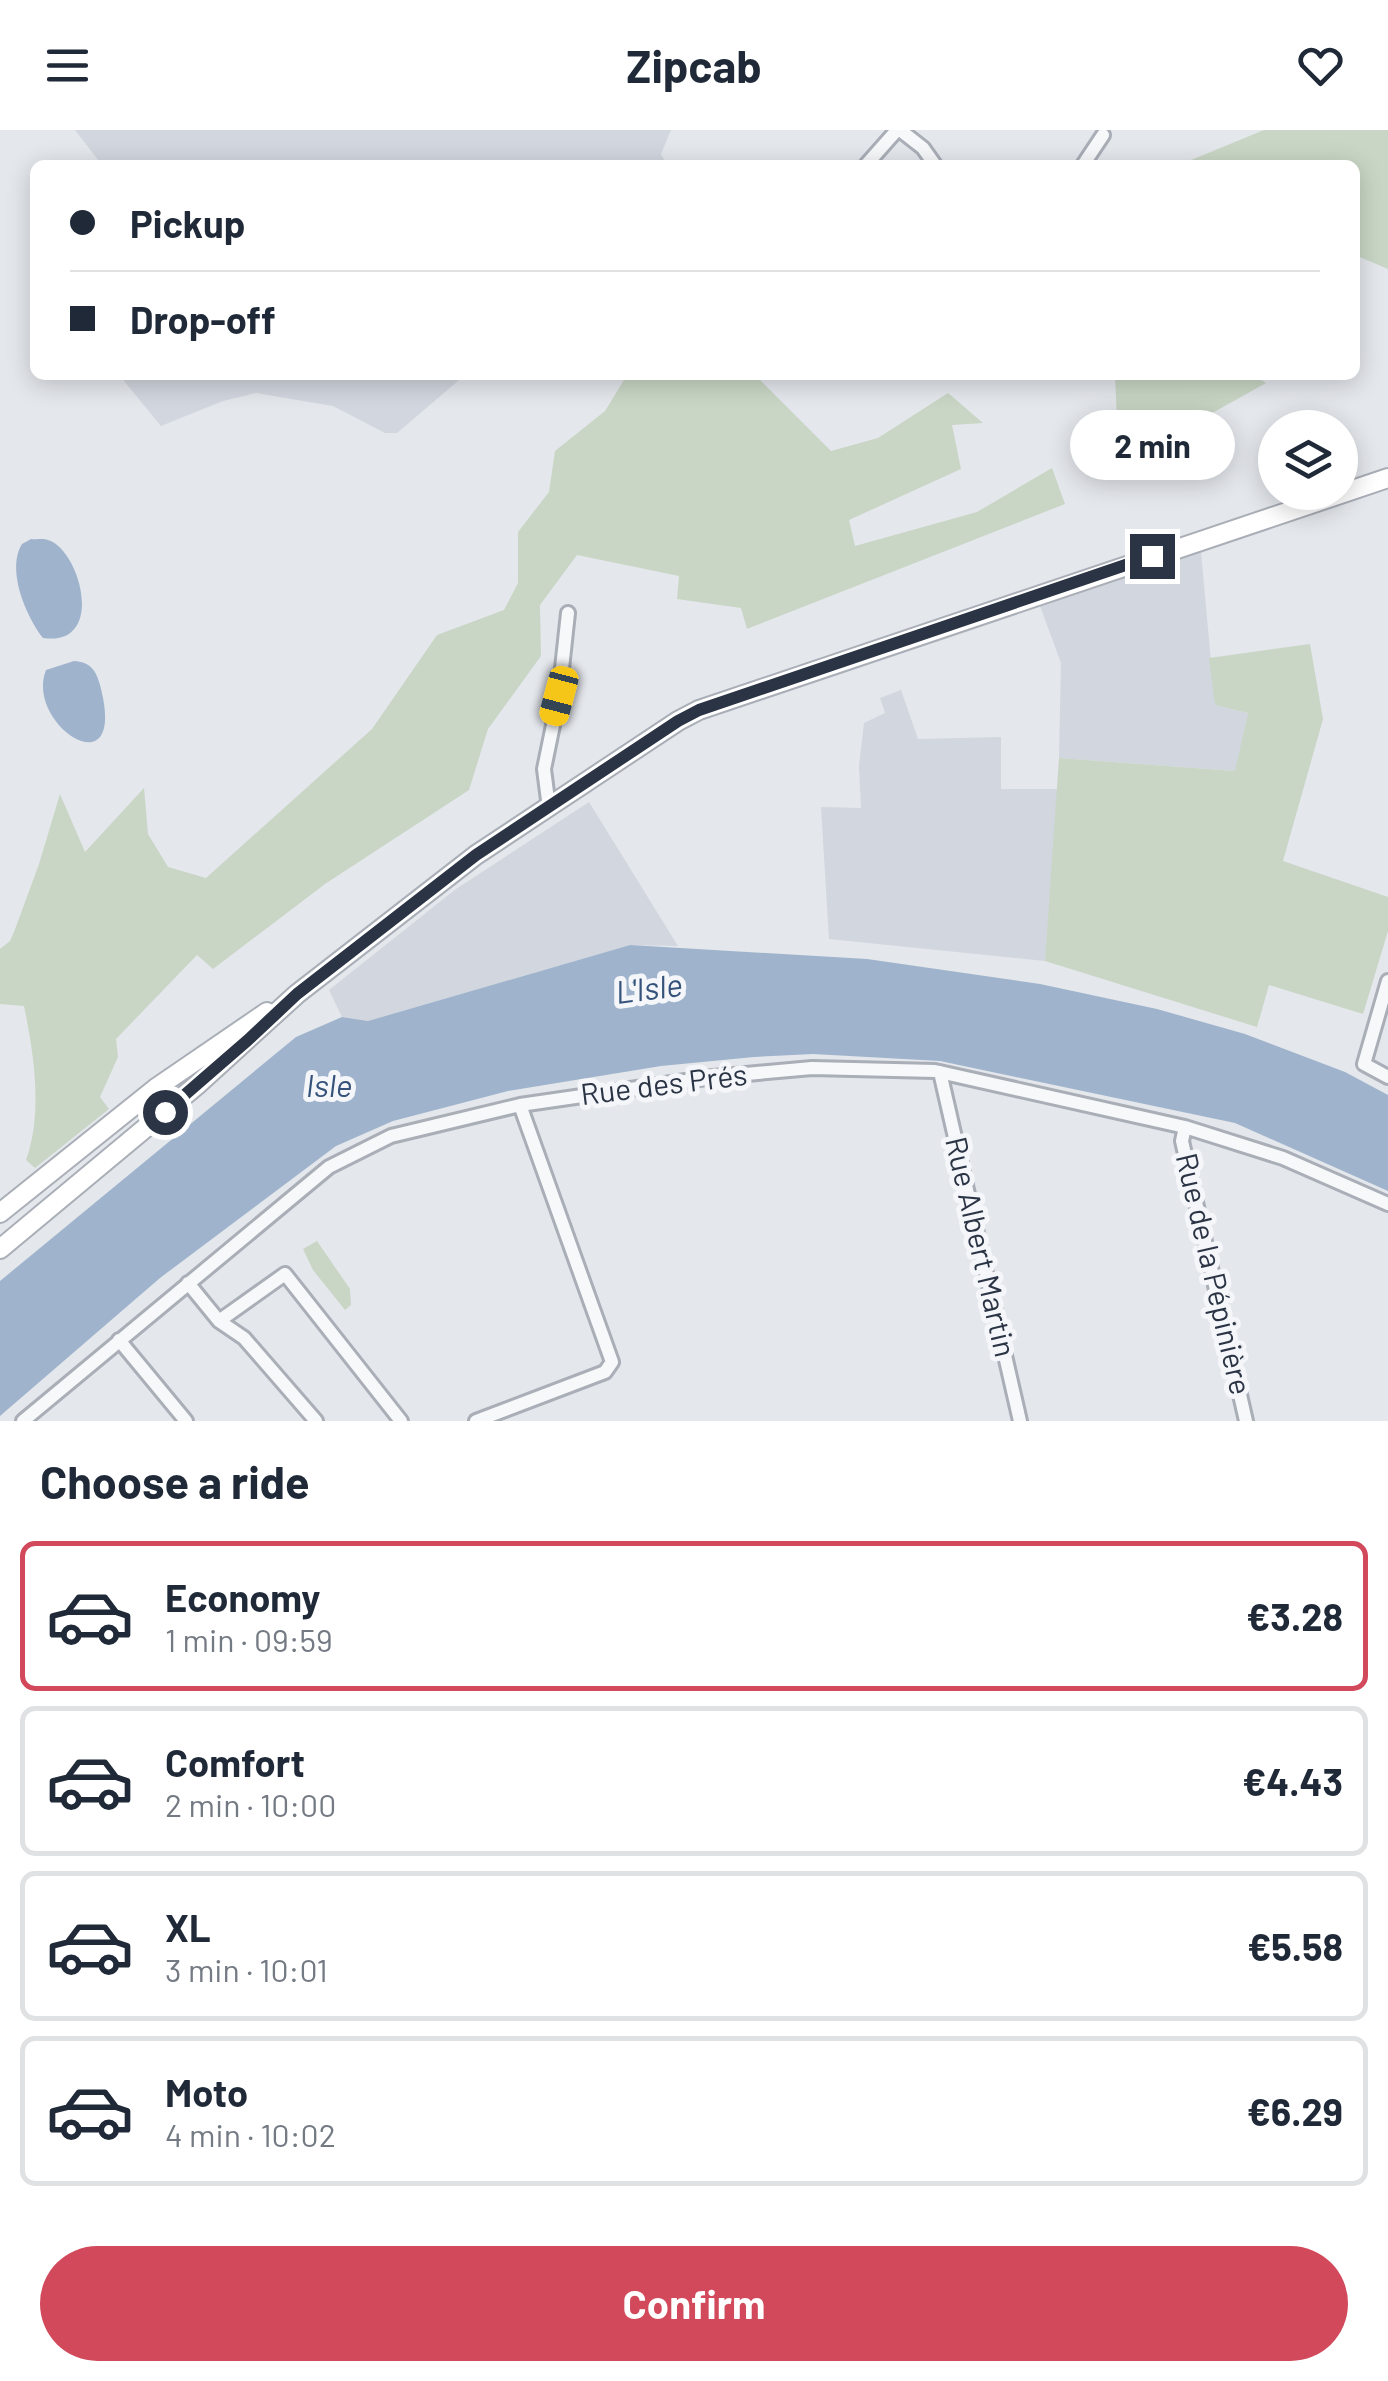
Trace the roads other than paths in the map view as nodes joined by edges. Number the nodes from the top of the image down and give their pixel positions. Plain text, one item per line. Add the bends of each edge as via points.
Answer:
1 (899, 130) edge
2 (1104, 135) dead end
3 (871, 160) edge
4 (931, 160) edge
5 (1086, 160) edge
6 (1388, 478) edge
7 (568, 613) dead end
8 (549, 808) junction
9 (1388, 981) edge
10 (297, 994) junction
11 (940, 1072) junction
12 (1388, 1077) edge
13 (156, 1088) junction
14 (186, 1094) junction
15 (138, 1102) junction
16 (520, 1105) junction
17 (165, 1112) junction
18 (1185, 1127) junction
19 (1388, 1204) edge
20 (0, 1214) edge
21 (0, 1249) edge
22 (188, 1283) junction
23 (219, 1320) junction
24 (119, 1340) junction
25 (22, 1421) edge
26 (186, 1421) edge
27 (316, 1421) edge
28 (401, 1421) edge
29 (476, 1421) edge
30 (1020, 1421) edge
31 (1246, 1421) edge

1 - 3 street
1 - 4 street
2 - 5 street
6 - 8 main road via 699,710
7 - 8 street via 544,769
8 - 10 main road via 476,855
9 - 12 street via 1364,1064
10 - 13 main road
10 - 14 main road
11 - 16 street, Rue des Prés via 812,1068
11 - 18 street, Rue des Prés
11 - 30 street, Rue Albert Martin
13 - 14 main road via 176,1085
13 - 15 main road
14 - 17 main road
15 - 17 main road
15 - 20 main road
16 - 22 street, Rue des Prés via 391,1136 328,1167
16 - 29 street via 612,1362 606,1372
17 - 21 main road
18 - 19 street, Rue des Prés via 1283,1158
18 - 31 street, Rue de la Pépinière via 1182,1141
22 - 23 street
22 - 24 street, Rue des Prés
23 - 27 street via 244,1338
23 - 28 street via 286,1274
24 - 25 street, Rue des Prés
24 - 26 street

